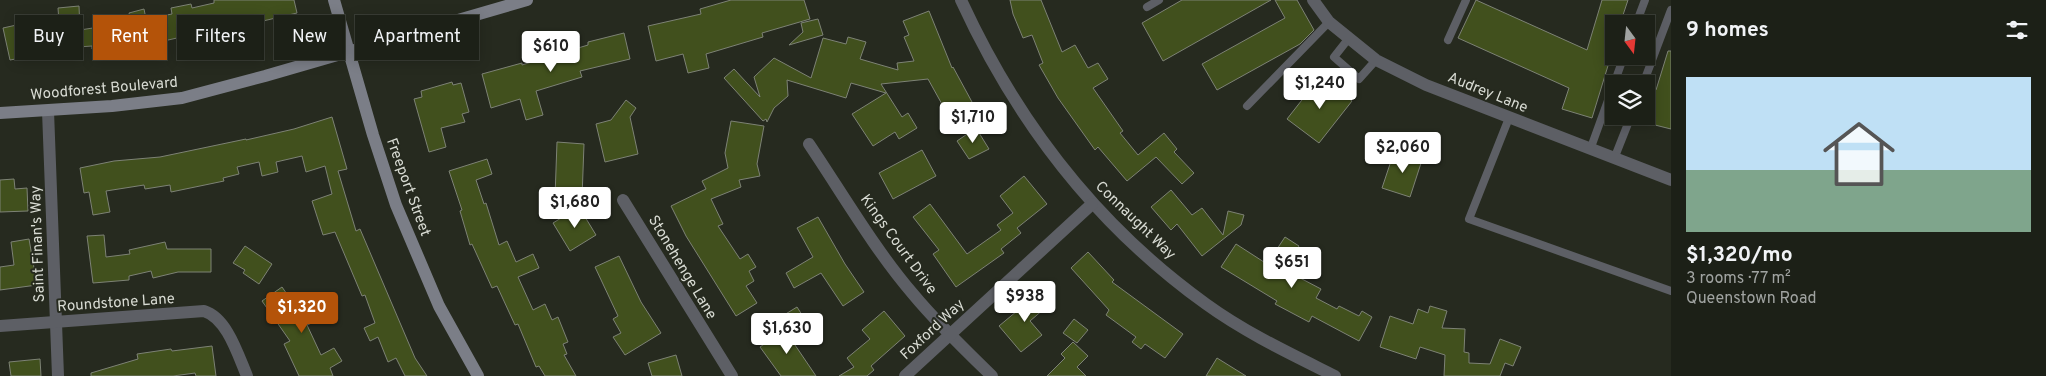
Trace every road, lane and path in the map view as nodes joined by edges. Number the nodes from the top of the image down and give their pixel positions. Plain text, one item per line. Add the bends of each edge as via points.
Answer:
1 (334, 0) edge
2 (527, 0) edge
3 (961, 0) edge
4 (1159, 0) edge
5 (1313, 0) edge
6 (1466, 0) edge
7 (1645, 0) edge
8 (1147, 7) dead end
9 (1671, 10) edge
10 (1639, 15) edge
11 (1329, 22) junction
12 (1349, 38) junction
13 (1448, 40) dead end
14 (350, 52) junction
15 (1376, 60) junction
16 (1621, 65) edge
17 (1646, 75) edge
18 (1247, 106) dead end
19 (48, 111) junction
20 (0, 112) edge
21 (1509, 118) junction
22 (1627, 125) edge
23 (809, 144) dead end
24 (1590, 150) junction
25 (1614, 159) junction
26 (1671, 180) edge
27 (623, 200) dead end
28 (1092, 204) junction
29 (1671, 291) edge
30 (56, 322) junction
31 (0, 326) edge
32 (950, 335) junction
33 (58, 376) edge
34 (247, 376) edge
35 (478, 376) edge
36 (732, 376) edge
37 (905, 376) edge
38 (992, 376) edge
39 (1335, 376) edge

1 - 14 main road, Freeport Street
2 - 14 main road, Woodforest Boulevard
3 - 28 street, Connaught Way via 1008,90 1047,148
4 - 8 lane
5 - 11 street, Audrey Lane
6 - 13 lane
7 - 10 lane
9 - 17 lane
11 - 12 street, Audrey Lane
11 - 18 lane
12 - 15 street, Audrey Lane
12 - 15 lane via 1334,57 1359,79
14 - 19 main road, Woodforest Boulevard via 182,98
14 - 35 main road, Freeport Street via 396,205 439,306
15 - 21 street, Audrey Lane via 1426,85
16 - 24 lane
19 - 20 main road, Woodforest Boulevard
19 - 30 street, Saint Finan's Way
21 - 24 street, Audrey Lane
21 - 29 lane via 1469,219
22 - 25 lane
23 - 32 street, Kings Court Drive via 878,247 912,293
24 - 25 street, Audrey Lane
25 - 26 street, Audrey Lane
27 - 36 street, Stonehenge Lane
28 - 32 street, Foxford Way
28 - 39 street, Connaught Way via 1150,259 1206,304 1271,344
30 - 31 street, Roundstone Lane
30 - 33 street, Saint Finan's Way
30 - 34 street, Roundstone Lane via 204,311 211,314 229,336
32 - 37 street, Foxford Way
32 - 38 street, Kings Court Drive

